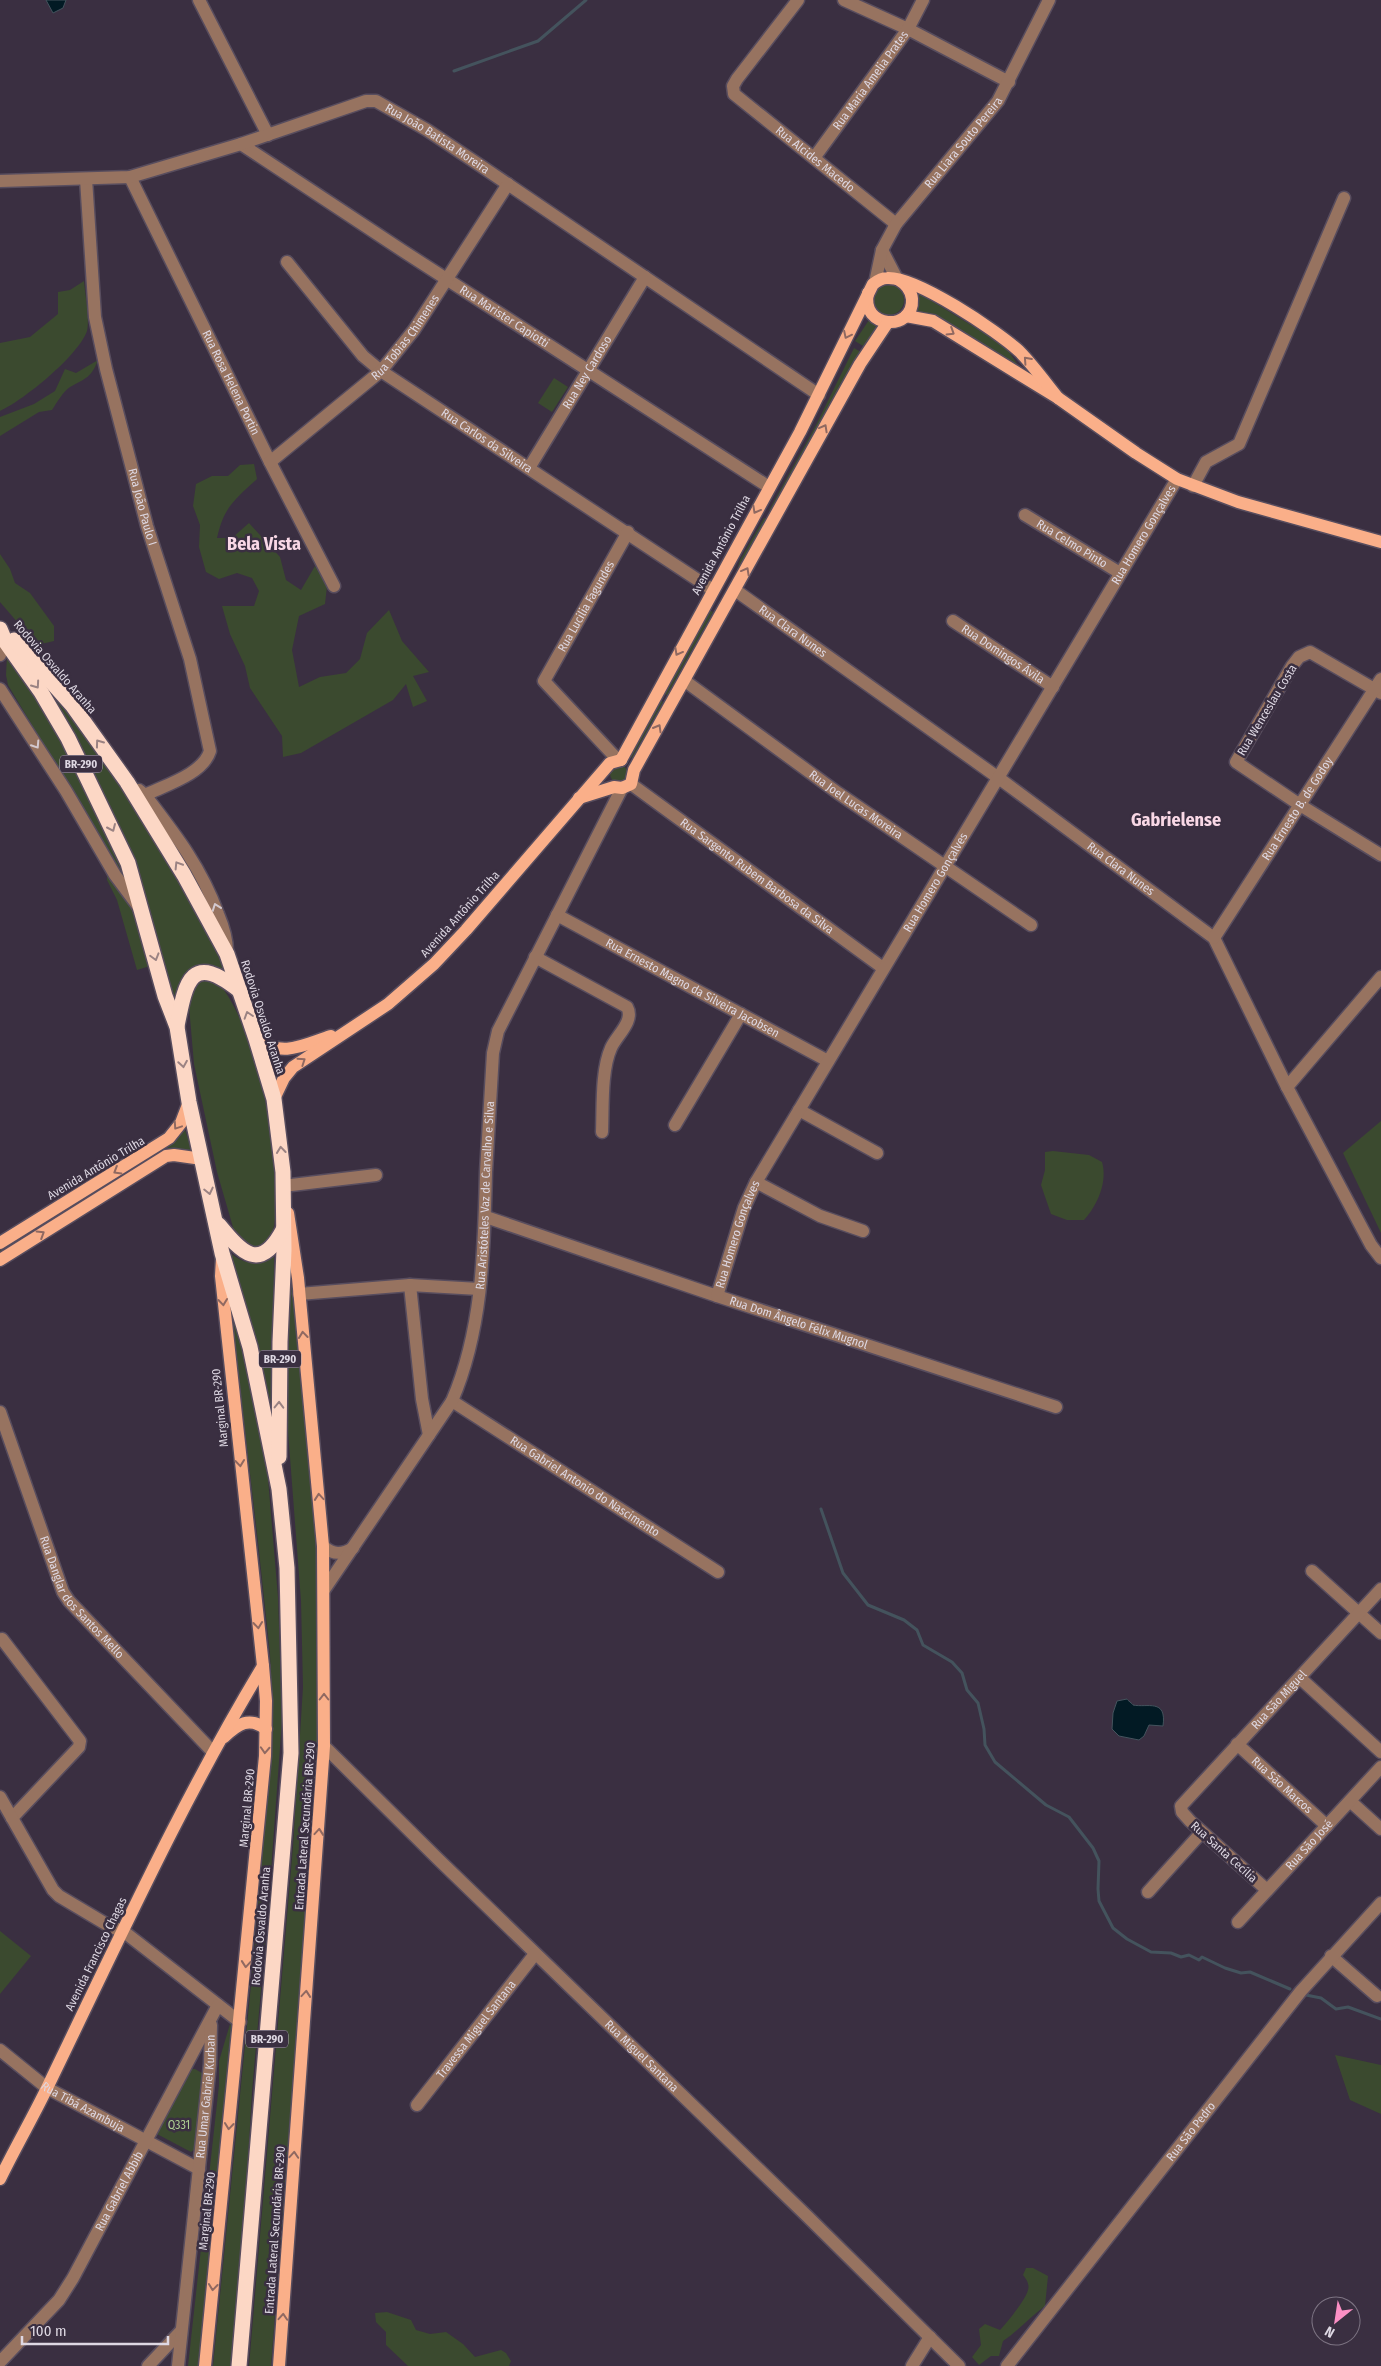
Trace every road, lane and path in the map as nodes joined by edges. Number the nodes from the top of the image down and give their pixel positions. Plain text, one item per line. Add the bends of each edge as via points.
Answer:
1 (199, 0) edge
2 (844, 0) edge
3 (923, 0) edge
4 (1049, 0) edge
5 (796, 1) edge
6 (908, 29) junction
7 (1009, 82) junction
8 (268, 135) junction
9 (241, 144) junction
10 (814, 158) junction
11 (130, 177) junction
12 (86, 179) junction
13 (0, 181) edge
14 (508, 184) junction
15 (1344, 198) dead end
16 (896, 224) junction
17 (882, 250) junction
18 (287, 262) dead end
19 (645, 277) junction
20 (897, 279) junction
21 (448, 280) junction
22 (872, 287) junction
23 (906, 316) junction
24 (888, 322) junction
25 (381, 371) junction
26 (588, 371) junction
27 (819, 395) junction
28 (1058, 398) junction
29 (270, 462) junction
30 (529, 468) junction
31 (1177, 479) junction
32 (1193, 486) junction
33 (769, 487) junction
34 (1025, 515) dead end
35 (628, 532) junction
36 (1381, 542) edge
37 (1120, 573) junction
38 (334, 586) dead end
39 (713, 590) junction
40 (735, 590) junction
41 (953, 621) dead end
42 (1, 638) edge
43 (685, 681) junction
44 (1053, 687) junction
45 (1379, 687) edge
46 (0, 689) edge
47 (620, 760) junction
48 (606, 769) junction
49 (634, 770) junction
50 (998, 777) junction
51 (127, 782) junction
52 (622, 786) junction
53 (145, 795) junction
54 (579, 798) junction
55 (1300, 805) junction
56 (1381, 856) edge
57 (943, 866) junction
58 (141, 910) junction
59 (557, 915) junction
60 (1031, 925) dead end
61 (1214, 938) junction
62 (227, 954) junction
63 (535, 957) junction
64 (883, 968) junction
65 (1381, 977) edge
66 (240, 991) junction
67 (741, 1014) junction
68 (177, 1027) junction
69 (345, 1032) junction
70 (256, 1039) junction
71 (828, 1061) junction
72 (1287, 1087) junction
73 (274, 1099) junction
74 (189, 1102) junction
75 (799, 1110) junction
76 (675, 1125) dead end
77 (602, 1132) dead end
78 (162, 1151) junction
79 (877, 1153) dead end
80 (202, 1159) junction
81 (376, 1175) dead end
82 (756, 1182) junction
83 (284, 1192) junction
84 (486, 1217) junction
85 (216, 1222) junction
86 (284, 1229) junction
87 (863, 1231) dead end
88 (0, 1243) edge
89 (222, 1253) junction
90 (1381, 1258) edge
91 (0, 1260) edge
92 (410, 1285) junction
93 (479, 1289) junction
94 (299, 1294) junction
95 (717, 1296) junction
96 (452, 1401) junction
97 (1056, 1407) dead end
98 (0, 1412) edge
99 (429, 1435) junction
100 (279, 1489) junction
101 (324, 1546) junction
102 (353, 1548) junction
103 (1312, 1571) dead end
104 (718, 1572) dead end
105 (1381, 1589) edge
106 (324, 1590) junction
107 (1360, 1613) junction
108 (1381, 1633) edge
109 (2, 1639) dead end
110 (263, 1666) junction
111 (1300, 1678) junction
112 (266, 1729) junction
113 (1237, 1744) junction
114 (324, 1746) junction
115 (216, 1747) junction
116 (1381, 1752) edge
117 (1381, 1767) edge
118 (0, 1797) edge
119 (1350, 1801) junction
120 (1182, 1812) joint
121 (12, 1818) junction
122 (1327, 1826) junction
123 (1381, 1829) edge
124 (1202, 1832) junction
125 (1267, 1890) junction
126 (1148, 1892) dead end
127 (1381, 1903) edge
128 (1238, 1922) dead end
129 (123, 1931) junction
130 (535, 1954) junction
131 (1331, 1956) junction
132 (1377, 1996) dead end
133 (218, 2005) junction
134 (211, 2022) junction
135 (240, 2022) junction
136 (0, 2050) edge
137 (47, 2088) junction
138 (417, 2105) dead end
139 (145, 2140) junction
140 (199, 2169) junction
141 (0, 2179) edge
142 (181, 2332) junction
143 (930, 2337) junction
144 (0, 2362) edge
145 (148, 2366) edge
146 (178, 2366) edge
147 (205, 2366) edge
148 (239, 2366) edge
149 (279, 2366) edge
150 (912, 2366) edge
151 (959, 2366) edge
152 (1007, 2366) edge

1 - 8 street
2 - 6 street
3 - 6 street, Rua Maria Amelia Prates
4 - 7 street, Rua Liara Souto Pereira
5 - 10 street, Rua Alcides Macedo via 733,86 734,94
6 - 7 street
6 - 10 street, Rua Maria Amelia Prates
7 - 16 street, Rua Liara Souto Pereira via 998,101
8 - 9 street, Rua João Batista Moreira
8 - 14 street, Rua João Batista Moreira via 366,101 376,101 427,130
9 - 11 street, Rua João Batista Moreira
9 - 21 street, Rua Marister Capiotti
10 - 16 street, Rua Alcides Macedo
11 - 12 street, Rua João Batista Moreira
11 - 29 street, Rua Rosa Helena Portin
12 - 13 street, Rua João Batista Moreira
12 - 53 street, Rua João Paulo I via 95,317 106,369 147,526 190,659 210,751 197,770
14 - 19 street, Rua João Batista Moreira
14 - 21 street, Rua Tobias Chimenes
15 - 32 street via 1239,444 1206,462
16 - 17 street, Rua Liara Souto Pereira
17 - 20 street
17 - 22 street, Rua Liara Souto Pereira
18 - 25 street, Rua Carlos da Silveira via 363,356
19 - 26 street, Rua Ney Cardoso
19 - 27 street, Rua João Batista Moreira
20 - 22 main road via 885,278
20 - 23 main road via 911,294
28 -> 20 main road via 1032,365 1008,342 935,294
21 - 25 street, Rua Tobias Chimenes
21 - 26 street, Rua Marister Capiotti
22 - 24 main road via 868,307 879,320
22 -> 27 main road, Avenida Antônio Trilha
23 - 24 main road
23 -> 28 main road via 933,321
40 -> 24 main road via 860,364
25 - 29 street, Rua Tobias Chimenes
25 - 30 street, Rua Carlos da Silveira
26 - 30 street, Rua Ney Cardoso
26 - 33 street, Rua Marister Capiotti
27 - 33 main road, Avenida Antônio Trilha
28 - 31 main road
29 - 38 street, Rua Rosa Helena Portin
30 - 35 street, Rua Carlos da Silveira
31 - 32 main road
31 - 37 street, Rua Homero Gonçalves
32 - 36 main road
33 -> 39 main road, Avenida Antônio Trilha
34 - 37 street, Rua Celmo Pinto
35 - 39 street, Rua Carlos da Silveira
35 - 47 street, Rua Lucilia Fagundes via 544,681
37 - 44 street, Rua Homero Gonçalves
39 -> 47 main road, Avenida Antônio Trilha
40 - 43 main road
40 - 50 street, Rua Clara Nunes
41 - 44 street, Rua Domingos Ávila
51 -> 42 highway, Rodovia Osvaldo Aranha / BR-290 via 72,705
42 -> 58 highway, Rodovia Osvaldo Aranha / BR-290 via 68,738 128,864
49 -> 43 main road
43 - 57 street, Rua Joel Lucas Moreira
44 - 50 street, Rua Homero Gonçalves
45 - 55 street, Rua Ernesto B. de Godoy
45 - 55 street, Rua Wenceslau Costa via 1310,652 1292,666 1237,758 1240,766
46 -> 58 street via 115,875
47 - 48 main road, Avenida Antônio Trilha via 610,763
47 - 49 main road via 630,763
48 - 52 main road via 607,780
48 - 54 main road, Avenida Antônio Trilha
49 - 52 main road
50 - 57 street, Rua Homero Gonçalves
50 - 61 street, Rua Clara Nunes
51 - 53 street
62 -> 51 highway, Rodovia Osvaldo Aranha / BR-290
52 - 54 main road
52 - 59 street, Rua Aristóteles Vaz de Carvalho e Silva
52 - 64 street, Rua Sargento Rubem Barbosa da Silva
62 -> 53 street via 225,934 204,878 187,849
54 - 69 main road, Avenida Antônio Trilha via 434,964 388,1004
55 - 56 street
55 - 61 street, Rua Ernesto B. de Godoy
57 - 60 street, Rua Joel Lucas Moreira
57 - 64 street, Rua Homero Gonçalves
58 -> 68 highway, Rodovia Osvaldo Aranha / BR-290
59 - 63 street, Rua Aristóteles Vaz de Carvalho e Silva
59 - 67 street, Rua Ernesto Magno da Silveira Jacobsen
61 - 72 street, Rua Clara Nunes
62 - 66 highway, Rodovia Osvaldo Aranha / BR-290
63 - 77 street via 627,1008 630,1015 607,1060
63 - 84 street, Rua Aristóteles Vaz de Carvalho e Silva via 498,1031 493,1053
64 - 71 street, Rua Homero Gonçalves
65 - 72 street
66 - 68 highway, BR-290 via 209,972 196,975 186,986
70 -> 66 highway, Rodovia Osvaldo Aranha / BR-290
67 - 71 street, Rua Ernesto Magno da Silveira Jacobsen
67 - 76 street
68 -> 74 highway, Rodovia Osvaldo Aranha / BR-290
69 - 70 main road, Avenida Antônio Trilha via 289,1049 271,1049
73 -> 69 main road, Avenida Antônio Trilha via 293,1067
70 - 73 highway, Rodovia Osvaldo Aranha / BR-290
71 - 75 street, Rua Homero Gonçalves
72 - 90 street, Rua Clara Nunes via 1371,1245
83 -> 73 highway, Rodovia Osvaldo Aranha / BR-290
74 -> 78 main road, Avenida Antônio Trilha via 181,1123
74 - 80 highway, Rodovia Osvaldo Aranha / BR-290
75 - 79 street
75 - 82 street, Rua Homero Gonçalves
78 - 80 main road
78 -> 88 main road, Avenida Antônio Trilha
91 -> 78 main road, Avenida Antônio Trilha
80 -> 85 highway, Rodovia Osvaldo Aranha / BR-290
81 - 83 street
82 - 87 street via 820,1216
82 - 95 street, Rua Homero Gonçalves via 744,1208
83 - 86 highway, Rodovia Osvaldo Aranha / BR-290
83 - 94 main road, Entrada Lateral Secundária BR-290
84 - 93 street, Rua Aristóteles Vaz de Carvalho e Silva
84 - 95 street, Rua Dom Ângelo Félix Mugnol
85 - 86 highway, BR-290 via 238,1249 254,1256 261,1256 271,1249
85 - 89 highway, Rodovia Osvaldo Aranha / BR-290
100 -> 86 highway, Rodovia Osvaldo Aranha / BR-290
89 - 100 highway, Rodovia Osvaldo Aranha / BR-290 via 250,1347
89 -> 110 main road, Marginal BR-290 via 228,1352
92 - 93 street
92 - 94 street
92 - 99 street via 422,1400
93 - 96 street, Rua Aristóteles Vaz de Carvalho e Silva via 469,1355
101 -> 94 main road, Entrada Lateral Secundária BR-290
95 - 97 street, Rua Dom Ângelo Félix Mugnol
96 - 99 street, Rua Aristóteles Vaz de Carvalho e Silva
96 - 104 street, Rua Gabriel Antonio do Nascimento
98 - 115 street, Rua Danglar dos Santos Mello via 63,1592
99 - 102 street, Rua Aristóteles Vaz de Carvalho e Silva
100 - 148 highway, Rodovia Osvaldo Aranha / BR-290 via 287,1568 291,1753
101 - 102 street via 329,1551 340,1553
101 - 106 main road, Entrada Lateral Secundária BR-290
102 - 106 street, Rua Aristóteles Vaz de Carvalho e Silva
103 - 107 street
105 - 107 street, Rua São Miguel
114 -> 106 main road, Entrada Lateral Secundária BR-290
107 - 108 street
107 - 111 street, Rua São Miguel
109 - 121 street via 80,1741 79,1747
110 - 112 main road, Marginal BR-290
110 - 115 main road, Avenida Francisco Chagas
111 - 113 street, Rua São Miguel
111 - 116 street
112 - 115 main road, Avenida Francisco Chagas via 255,1722 244,1722
112 -> 135 main road, Marginal BR-290
113 - 120 street, Rua São Miguel via 1184,1801
113 - 122 street, Rua São Marcos
114 - 130 street, Rua Miguel Santana
149 -> 114 main road, Entrada Lateral Secundária BR-290
115 - 129 main road, Avenida Francisco Chagas
117 - 119 street, Rua São José
118 - 121 street
119 - 122 street, Rua São José
119 - 123 street
120 - 124 street, Rua Santa Cecília
121 - 129 street via 53,1890
122 - 125 street, Rua São José
124 - 125 street, Rua Santa Cecília
124 - 126 street
125 - 128 street, Rua São José
127 - 131 street, Rua São Pedro
129 - 133 street
129 - 137 main road, Avenida Francisco Chagas
130 - 138 street, Travessa Miguel Santana
130 - 143 street, Rua Miguel Santana
131 - 132 street
131 - 152 street, Rua São Pedro via 1257,2045
133 - 134 street, Rua Gabriel Abbib
133 - 135 street
134 - 139 street, Rua Gabriel Abbib
134 - 140 street, Rua Umar Gabriel Kurban
135 -> 147 main road, Marginal BR-290
136 - 137 street, Rua Tibá Azambuja
137 - 139 street, Rua Tibá Azambuja
137 - 141 main road, Avenida Francisco Chagas
139 - 140 street, Rua Tibá Azambuja
139 - 144 street, Rua Gabriel Abbib via 59,2300
140 - 142 street, Rua Umar Gabriel Kurban
142 - 145 street
142 - 146 street, Rua Umar Gabriel Kurban
143 - 150 street
143 - 151 street, Rua Miguel Santana

